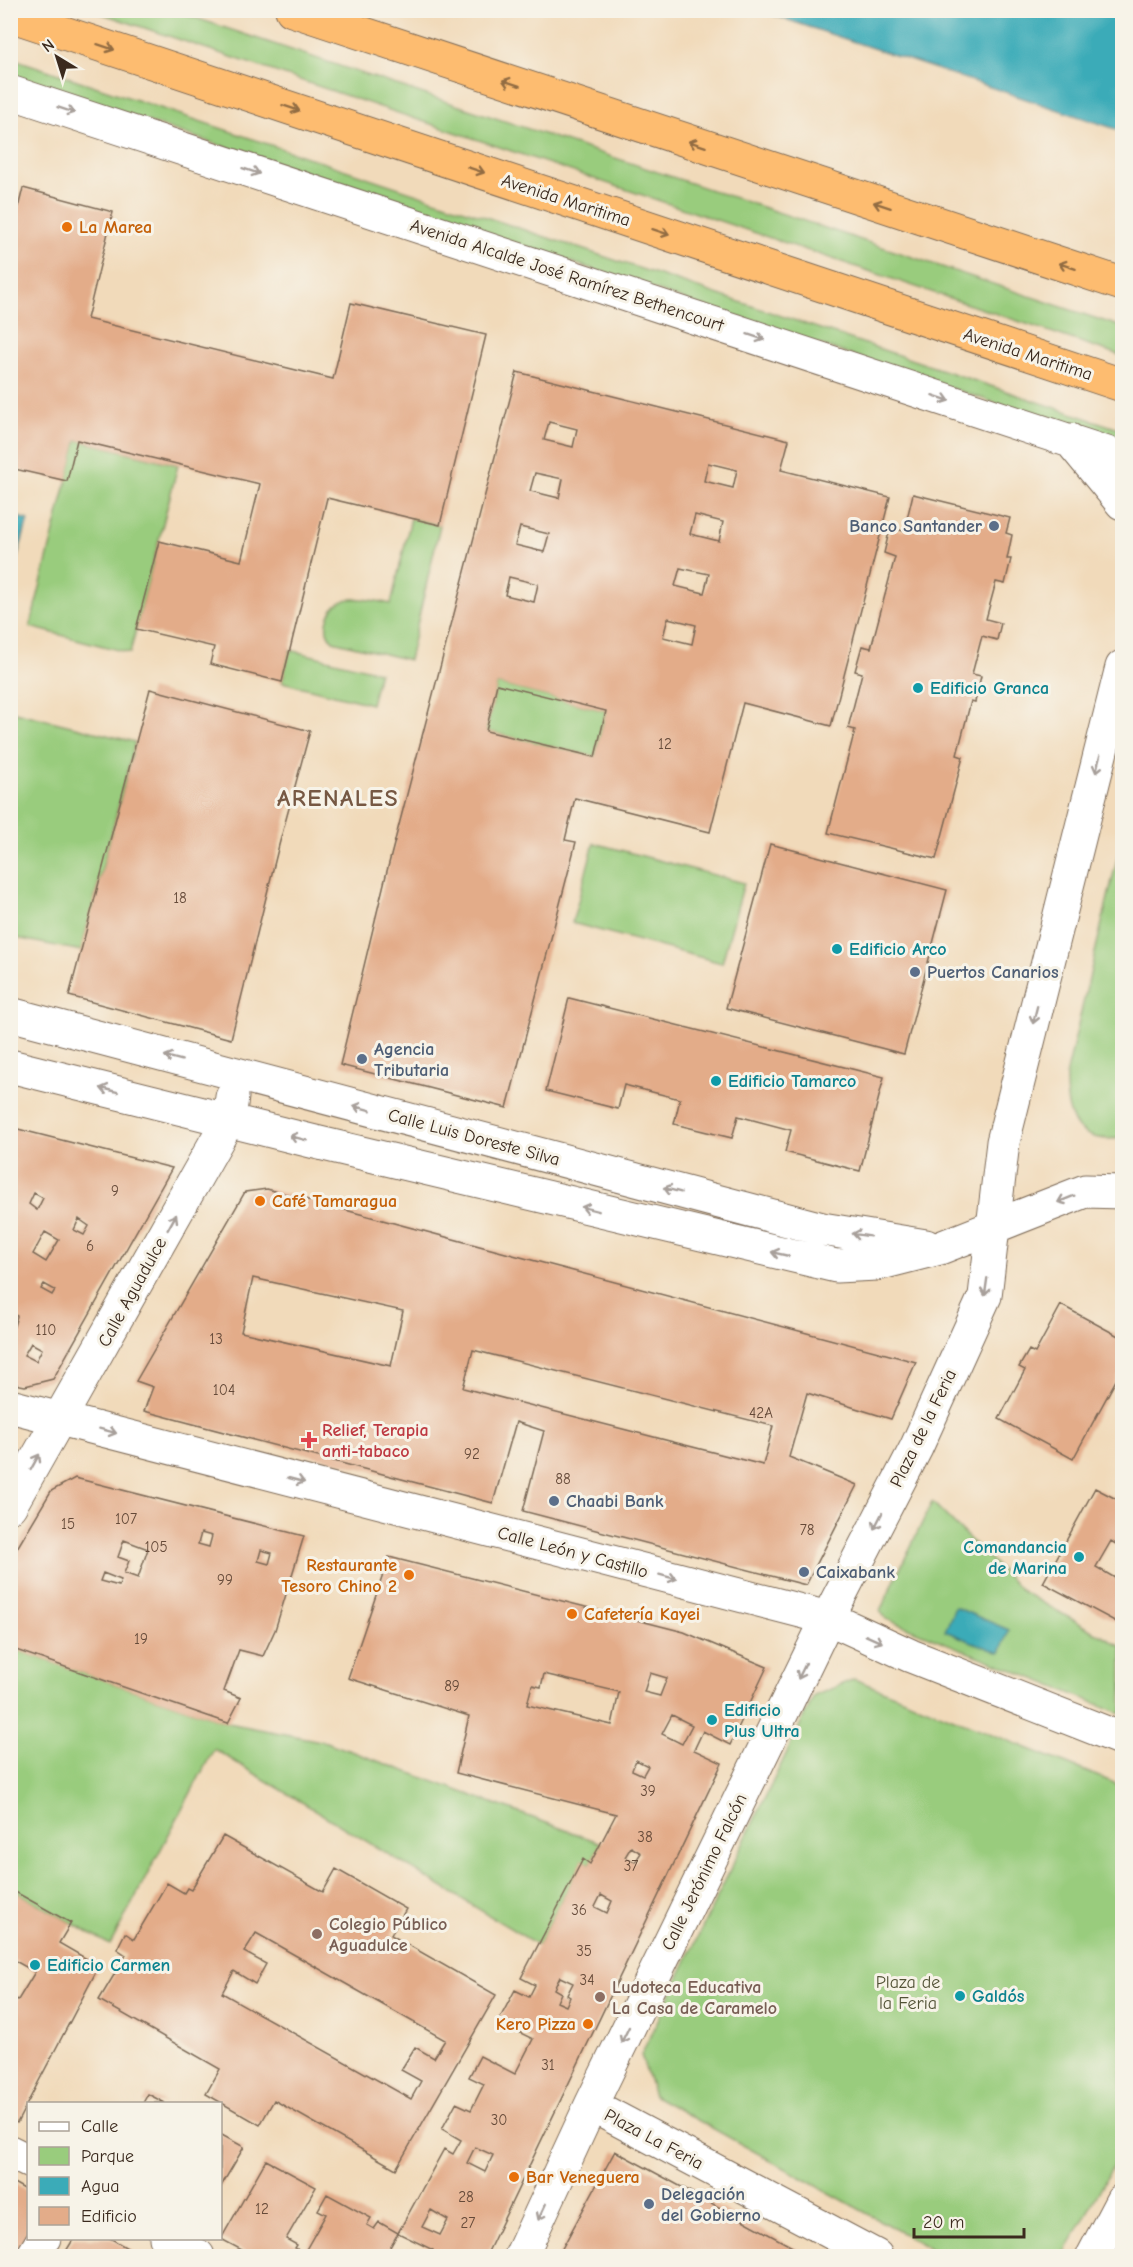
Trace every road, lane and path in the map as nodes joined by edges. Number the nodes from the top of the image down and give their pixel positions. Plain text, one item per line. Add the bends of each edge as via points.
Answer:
1 (292, 10) edge
2 (10, 15) edge
3 (10, 92) edge
4 (1122, 284) edge
5 (1122, 385) edge
6 (1070, 440) junction
7 (1122, 458) edge
8 (1122, 503) edge
9 (1122, 667) edge
10 (10, 1014) edge
11 (10, 1066) edge
12 (227, 1072) junction
13 (229, 1119) junction
14 (1122, 1192) edge
15 (992, 1229) junction
16 (940, 1248) junction
17 (10, 1406) edge
18 (61, 1419) junction
19 (10, 1506) edge
20 (828, 1618) junction
21 (1122, 1739) edge
22 (591, 2105) junction
23 (10, 2152) edge
24 (27, 2161) edge
25 (1122, 2201) edge
26 (43, 2240) edge
27 (170, 2240) edge
28 (33, 2256) edge
29 (198, 2256) edge
30 (521, 2256) edge
31 (876, 2256) edge
32 (1093, 2256) edge

4 -> 1 highway
2 -> 5 highway, Avenida Maritima
3 -> 6 street, Avenida Alcalde José Ramírez Bethencourt
6 - 7 street, Avenida Alcalde José Ramírez Bethencourt
6 - 8 street
9 -> 15 street, Plaza de la Feria via 1003,1142
12 -> 10 street, Calle Luis Doreste Silva
13 -> 11 street, Calle Luis Doreste Silva
12 - 13 street, Calle Aguadulce via 233,1095
16 -> 12 street, Calle Luis Doreste Silva via 812,1226
16 -> 13 street, Calle Luis Doreste Silva via 877,1264 836,1266
18 -> 13 street, Calle Aguadulce
14 -> 15 street, Calle Luis Doreste Silva via 1085,1191
15 - 16 street, Calle Luis Doreste Silva
15 -> 20 street, Plaza de la Feria via 985,1296 916,1448
17 - 18 street, Calle León y Castillo
19 -> 18 street, Calle Aguadulce
18 -> 20 street, Calle León y Castillo
20 -> 21 street, Calle León y Castillo via 911,1656
20 -> 22 street, Calle Jerónimo Falcón
22 -> 30 street, Calle Jerónimo Falcón
22 - 31 street, Plaza La Feria
23 - 24 street
25 - 32 street
26 - 28 street
27 - 29 street

